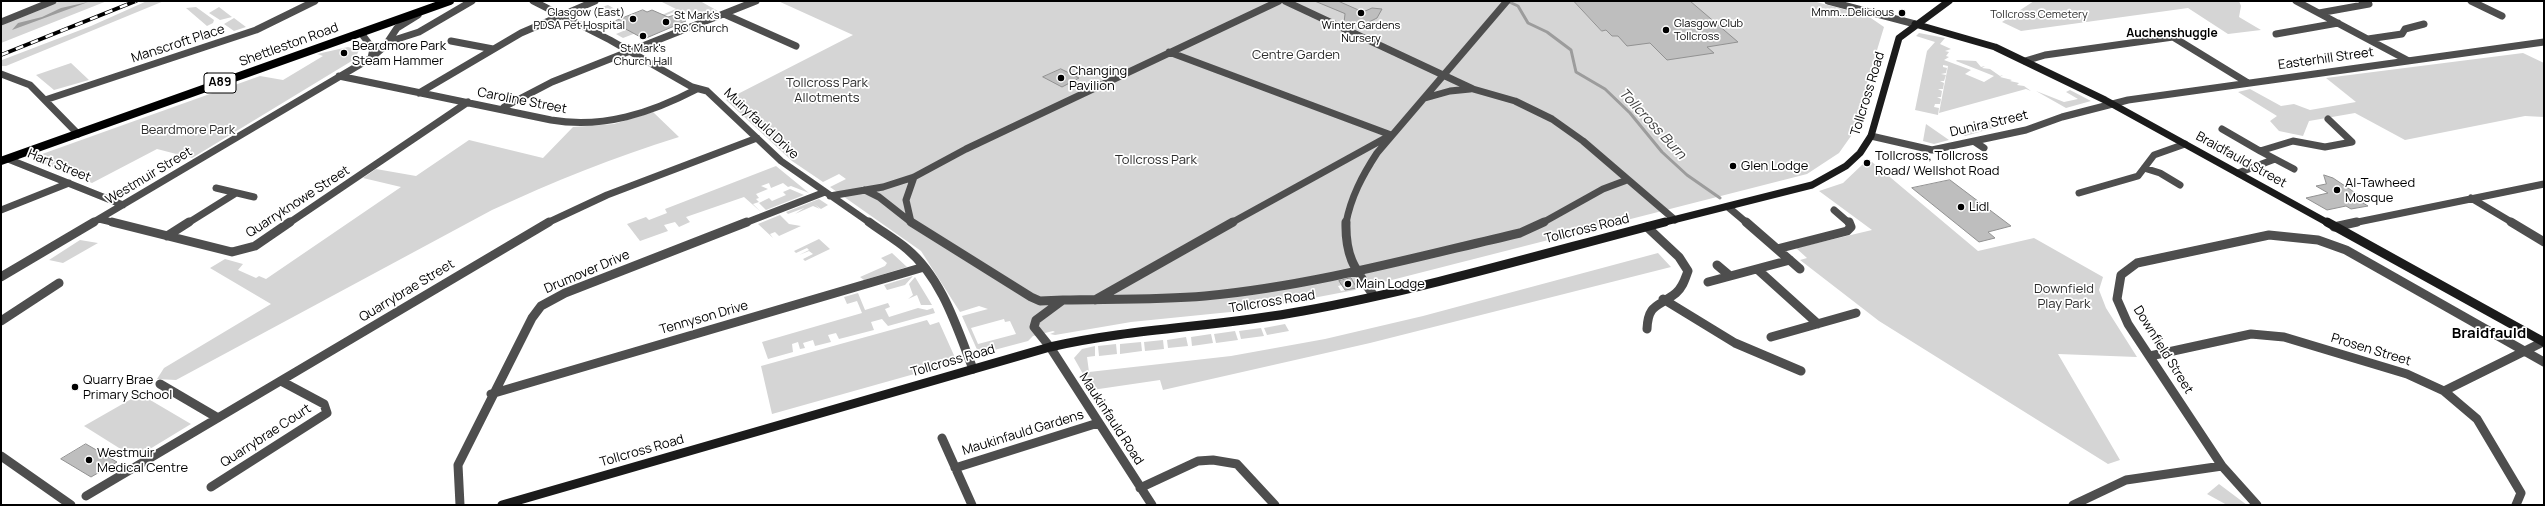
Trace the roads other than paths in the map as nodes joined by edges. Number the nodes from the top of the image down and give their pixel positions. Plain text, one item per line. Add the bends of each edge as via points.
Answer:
1 (53, 1) edge
2 (315, 1) edge
3 (450, 1) edge
4 (472, 1) edge
5 (533, 1) edge
6 (595, 1) edge
7 (756, 1) edge
8 (1279, 1) edge
9 (1286, 1) edge
10 (1828, 1) edge
11 (1949, 1) edge
12 (2296, 1) edge
13 (2362, 1) edge
14 (2471, 1) edge
15 (1505, 3) edge
16 (440, 4) junction
17 (2319, 13) junction
18 (724, 14) junction
19 (561, 16) junction
20 (2502, 16) dead end
21 (1, 22) edge
22 (2338, 23) junction
23 (1915, 24) junction
24 (2424, 24) dead end
25 (361, 33) junction
26 (2276, 34) dead end
27 (2368, 39) junction
28 (451, 41) dead end
29 (388, 42) junction
30 (2544, 42) edge
31 (796, 46) dead end
32 (493, 49) junction
33 (628, 51) junction
34 (1169, 52) junction
35 (371, 58) junction
36 (2407, 60) junction
37 (2025, 61) junction
38 (1, 74) edge
39 (1445, 75) junction
40 (339, 76) junction
41 (2248, 83) junction
42 (697, 89) junction
43 (1473, 89) junction
44 (419, 93) junction
45 (1424, 99) junction
46 (45, 100) junction
47 (468, 102) junction
48 (2112, 104) junction
49 (504, 107) junction
50 (2328, 119) dead end
51 (2222, 129) dead end
52 (78, 134) junction
53 (1391, 135) junction
54 (1871, 136) junction
55 (757, 138) junction
56 (1975, 142) junction
57 (2185, 144) junction
58 (1984, 148) dead end
59 (2260, 151) junction
60 (2275, 159) junction
61 (5, 160) edge
62 (2144, 168) junction
63 (2294, 169) dead end
64 (2238, 173) junction
65 (914, 177) junction
66 (1627, 180) junction
67 (69, 183) junction
68 (2544, 184) edge
69 (2180, 185) dead end
70 (216, 188) dead end
71 (865, 190) junction
72 (236, 193) junction
73 (2079, 193) dead end
74 (828, 194) junction
75 (254, 197) dead end
76 (2471, 198) junction
77 (123, 205) junction
78 (1728, 207) junction
79 (1, 210) edge
80 (1834, 210) dead end
81 (99, 219) junction
82 (1675, 220) junction
83 (912, 223) junction
84 (1647, 227) junction
85 (2334, 227) junction
86 (167, 236) junction
87 (2544, 242) edge
88 (1777, 248) junction
89 (1790, 260) junction
90 (1717, 264) dead end
91 (924, 267) junction
92 (1757, 269) junction
93 (1800, 269) dead end
94 (1356, 271) junction
95 (1730, 276) junction
96 (1, 277) edge
97 (1708, 282) dead end
98 (59, 283) dead end
99 (1374, 296) junction
100 (1063, 300) junction
101 (1094, 300) junction
102 (1663, 300) junction
103 (1856, 313) dead end
104 (1, 321) edge
105 (1818, 324) junction
106 (1647, 329) dead end
107 (1771, 337) dead end
108 (2544, 342) edge
109 (1050, 347) junction
110 (2525, 351) junction
111 (2150, 356) junction
112 (2544, 362) edge
113 (973, 369) junction
114 (1801, 371) dead end
115 (282, 381) junction
116 (160, 384) dead end
117 (2444, 391) junction
118 (491, 394) junction
119 (218, 418) junction
120 (1098, 422) junction
121 (942, 438) dead end
122 (1, 456) edge
123 (2222, 466) junction
124 (955, 468) junction
125 (211, 487) dead end
126 (1140, 488) junction
127 (86, 496) dead end
128 (71, 505) edge
129 (460, 505) edge
130 (502, 505) edge
131 (972, 505) edge
132 (1152, 505) edge
133 (1275, 505) edge
134 (2073, 505) edge
135 (2257, 505) edge
136 (2516, 505) edge

1 - 21 street
2 - 46 street, Manscroft Place via 256,30
3 - 16 main road, Shettleston Road / A89
4 - 29 street via 419,32
5 - 19 street, Muiryfauld Drive
6 - 19 street
7 - 18 street
8 - 34 street, Drumover Drive
9 - 39 street
10 - 23 street
11 - 23 street, Tollcross Road
12 - 17 street
13 - 17 street via 2369,4
14 - 20 street
15 - 39 street
16 - 25 main road, Shettleston Road / A89
16 - 29 street, Westmuir Street via 401,25
17 - 22 street
18 - 31 street
18 - 33 street
19 - 32 street via 546,20
19 - 33 street, Muiryfauld Drive
22 - 26 street
22 - 27 street
23 - 37 street, Braidfauld Street via 1981,42
23 - 54 street, Tollcross Road via 1898,40
24 - 27 street via 2405,29 2402,34
25 - 35 street via 373,48
25 - 52 main road, Shettleston Road / A89
27 - 36 street
28 - 32 street
29 - 35 street, Westmuir Street
30 - 36 street, Easterhill Street
32 - 44 street
33 - 42 street, Muiryfauld Drive
33 - 49 street via 536,88
34 - 53 street
34 - 65 street, Drumover Drive via 966,149
35 - 40 street, Westmuir Street
36 - 41 street, Easterhill Street
37 - 41 street via 2045,55 2172,37
37 - 48 street, Braidfauld Street
38 - 46 street via 26,82
39 - 43 street
39 - 45 street
40 - 44 street, Caroline Street
40 - 77 street, Westmuir Street
41 - 48 street, Easterhill Street
42 - 49 street, Caroline Street via 638,114 592,123 560,121 514,112
42 - 55 street, Muiryfauld Drive via 710,94
43 - 45 street via 1450,91
43 - 66 street via 1515,101 1552,120 1583,142
44 - 47 street, Caroline Street
45 - 53 street
46 - 52 street
47 - 49 street, Caroline Street
47 - 86 street, Quarryknowe Street via 255,246 232,252
48 - 56 street, Dunira Street via 2062,117 2026,130
48 - 57 street, Braidfauld Street
50 - 59 street via 2352,142 2325,147 2293,141
51 - 59 street
52 - 61 main road, Shettleston Road / A89
53 - 94 street via 1363,174 1349,209 1345,230 1346,248
53 - 101 street
54 - 56 street, Dunira Street via 1908,144 1925,151
54 - 78 street, Tollcross Road via 1855,159 1821,182
55 - 74 street, Muiryfauld Drive via 781,161
55 - 115 street, Quarrybrae Street via 607,195 561,216
56 - 58 street
57 - 62 street via 2157,153 2147,161
57 - 64 street, Braidfauld Street
59 - 60 street
60 - 63 street
60 - 64 street
61 - 67 street, Hart Street
62 - 69 street via 2160,173
62 - 73 street via 2134,178
64 - 85 street, Braidfauld Street
65 - 71 street, Drumover Drive
65 - 83 street via 905,200 905,207
66 - 82 street
66 - 94 street via 1603,189 1554,218 1520,232
67 - 77 street, Hart Street
67 - 79 street
68 - 76 street
70 - 72 street
71 - 74 street, Drumover Drive
71 - 83 street via 885,201
72 - 75 street
72 - 86 street
74 - 91 street, Muiryfauld Drive via 907,249
74 - 118 street, Drumover Drive via 548,302 532,318
76 - 85 street
76 - 87 street
77 - 81 street, Westmuir Street
78 - 82 street, Tollcross Road
78 - 88 street
80 - 88 street via 1849,222 1851,227 1847,231
81 - 86 street, Quarryknowe Street
81 - 96 street, Westmuir Street
82 - 84 street, Tollcross Road
83 - 100 street via 1031,297 1040,301
84 - 99 street, Tollcross Road
84 - 102 street via 1679,257 1688,271 1681,287
85 - 108 street, Braidfauld Street
88 - 89 street
89 - 92 street
89 - 93 street
90 - 95 street
91 - 113 street, Muiryfauld Drive via 951,312
91 - 118 street, Tennyson Drive
92 - 95 street
92 - 105 street
94 - 99 street
94 - 101 street via 1231,294
95 - 97 street
98 - 104 street
99 - 109 street, Tollcross Road via 1289,314 1094,337
100 - 101 street
100 - 109 street, Maukinfauld Road via 1033,323
102 - 106 street via 1651,308 1646,317
102 - 114 street via 1735,343
103 - 105 street
105 - 107 street
108 - 110 street
109 - 113 street, Tollcross Road
109 - 120 street, Maukinfauld Road
110 - 111 street, Downfield Street via 2346,250 2318,240 2269,235 2137,263 2121,275 2117,299 2128,324
110 - 112 street
110 - 117 street
111 - 117 street, Prosen Street via 2250,334 2284,338 2407,374
111 - 123 street, Downfield Street
113 - 130 street, Tollcross Road
115 - 119 street, Quarrybrae Street
115 - 125 street, Quarrybrae Court via 324,404 327,413
116 - 119 street
117 - 136 street, Prosen Street via 2477,419 2521,494
118 - 129 street, Drumover Drive via 458,465
119 - 127 street, Quarrybrae Street
120 - 124 street, Maukinfauld Gardens
120 - 126 street, Maukinfauld Road
121 - 124 street, Maukinfauld Gardens
122 - 128 street
123 - 134 street via 2126,480
123 - 135 street, Downfield Street
124 - 131 street, Maukinfauld Gardens
126 - 132 street, Maukinfauld Road
126 - 133 street via 1198,461 1213,460 1237,464

